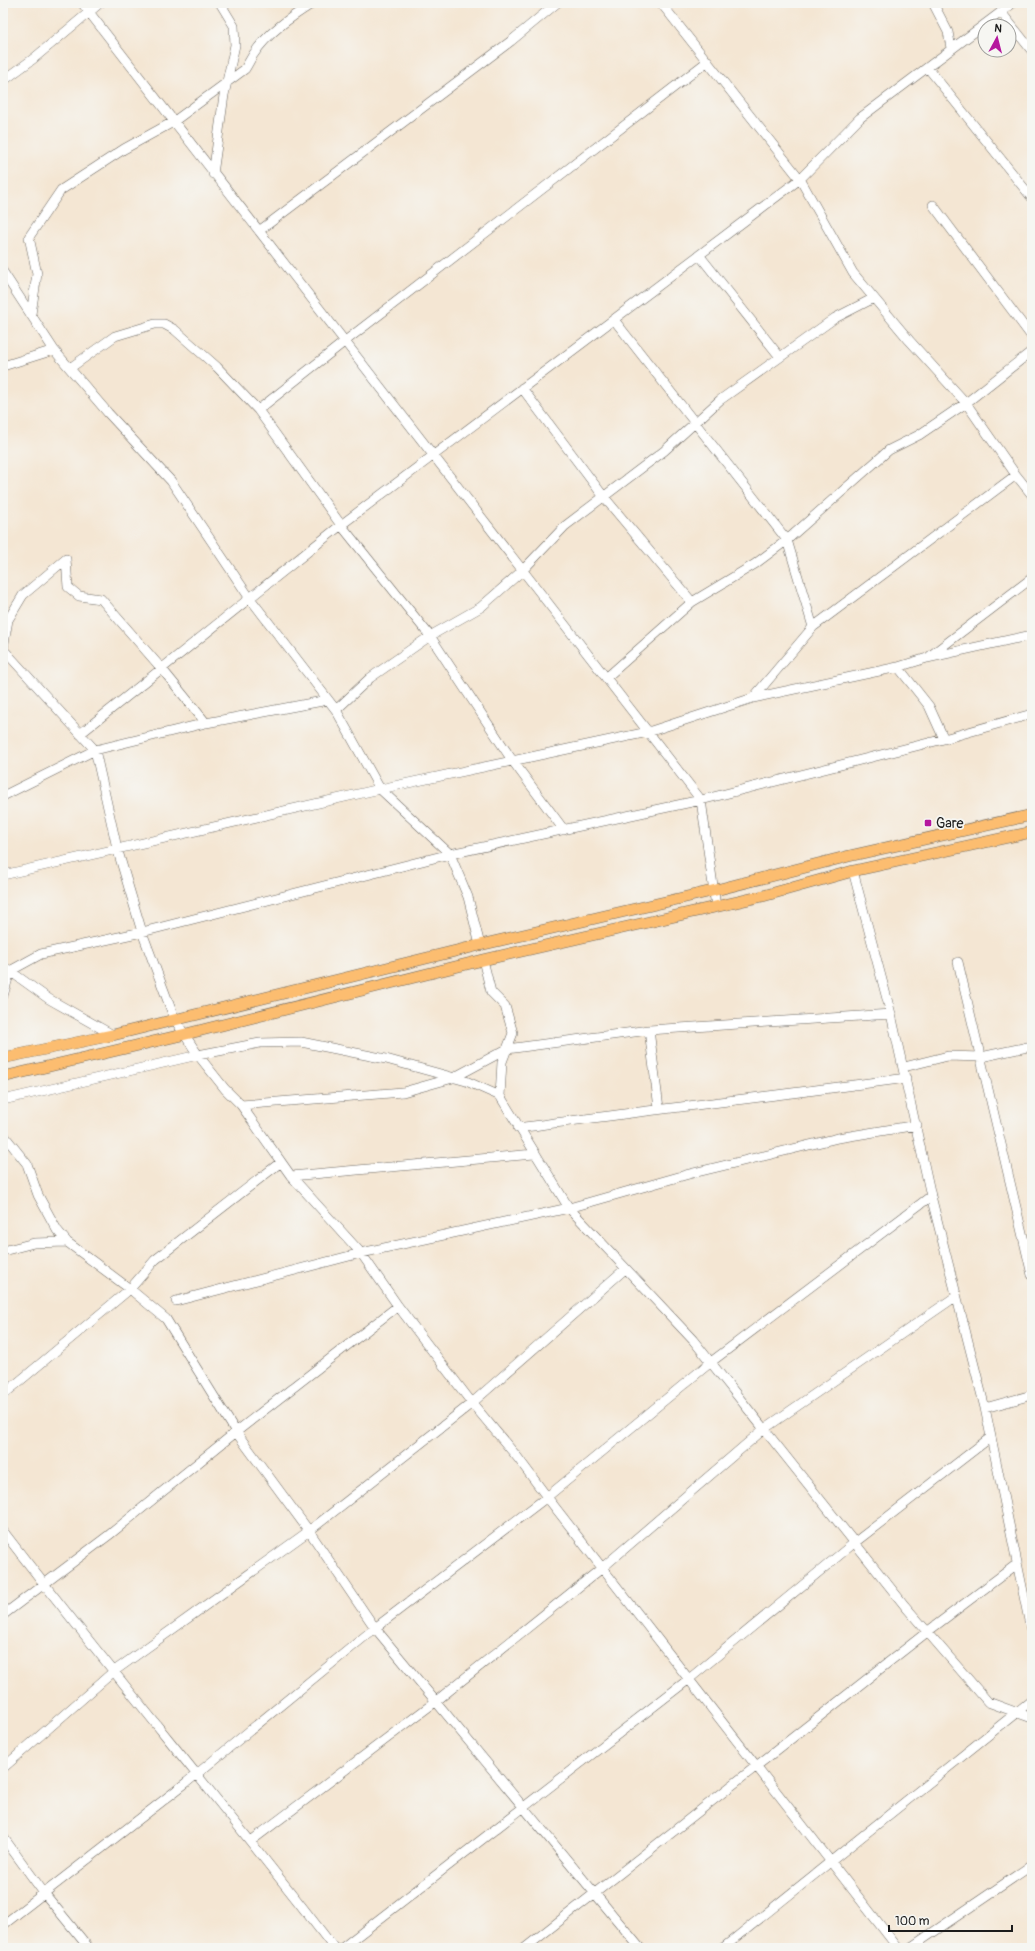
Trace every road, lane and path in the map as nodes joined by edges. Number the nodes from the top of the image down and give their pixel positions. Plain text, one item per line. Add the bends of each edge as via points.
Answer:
1 (82, 3) edge
2 (100, 3) edge
3 (220, 3) edge
4 (313, 3) edge
5 (557, 3) edge
6 (661, 3) edge
7 (933, 3) edge
8 (1013, 3) edge
9 (89, 12) junction
10 (1001, 12) junction
11 (951, 48) junction
12 (1032, 51) edge
13 (708, 61) junction
14 (928, 68) junction
15 (228, 80) junction
16 (3, 81) edge
17 (173, 122) junction
18 (213, 174) junction
19 (800, 179) junction
20 (1032, 198) edge
21 (933, 205) dead end
22 (259, 231) junction
23 (700, 256) junction
24 (3, 272) edge
25 (874, 298) junction
26 (30, 314) junction
27 (615, 321) junction
28 (1032, 337) edge
29 (344, 342) junction
30 (54, 350) junction
31 (1032, 350) edge
32 (780, 358) junction
33 (3, 366) edge
34 (70, 368) junction
35 (522, 388) junction
36 (966, 403) junction
37 (258, 410) junction
38 (695, 423) junction
39 (432, 456) junction
40 (1016, 475) junction
41 (1032, 495) edge
42 (604, 497) junction
43 (341, 525) junction
44 (787, 540) junction
45 (522, 571) junction
46 (1032, 578) edge
47 (249, 597) junction
48 (692, 602) junction
49 (814, 627) junction
50 (1032, 635) edge
51 (430, 636) junction
52 (3, 649) edge
53 (927, 658) junction
54 (898, 667) junction
55 (162, 669) junction
56 (606, 678) junction
57 (753, 698) junction
58 (328, 700) junction
59 (336, 710) junction
60 (1032, 714) edge
61 (206, 724) junction
62 (648, 732) junction
63 (80, 734) junction
64 (944, 739) junction
65 (94, 750) junction
66 (512, 760) junction
67 (380, 788) junction
68 (5, 795) dead end
69 (701, 800) junction
70 (1032, 815) edge
71 (564, 830) junction
72 (1032, 832) edge
73 (117, 848) junction
74 (450, 854) junction
75 (849, 856) junction
76 (853, 871) junction
77 (3, 875) edge
78 (712, 891) junction
79 (716, 907) junction
80 (142, 932) junction
81 (480, 945) junction
82 (483, 960) junction
83 (958, 962) dead end
84 (7, 969) edge
85 (3, 996) edge
86 (891, 1014) junction
87 (175, 1020) junction
88 (649, 1030) junction
89 (186, 1034) junction
90 (113, 1035) junction
91 (1032, 1046) edge
92 (507, 1049) junction
93 (198, 1055) junction
94 (981, 1057) junction
95 (3, 1058) edge
96 (904, 1067) junction
97 (3, 1076) edge
98 (453, 1078) junction
99 (906, 1078) junction
100 (500, 1096) junction
101 (3, 1100) edge
102 (241, 1105) junction
103 (659, 1108) junction
104 (917, 1125) junction
105 (518, 1128) junction
106 (3, 1134) edge
107 (534, 1154) junction
108 (281, 1162) junction
109 (291, 1176) junction
110 (931, 1196) junction
111 (569, 1208) junction
112 (66, 1242) junction
113 (3, 1251) edge
114 (361, 1253) junction
115 (625, 1269) junction
116 (1032, 1275) edge
117 (130, 1289) junction
118 (956, 1297) junction
119 (176, 1301) dead end
120 (398, 1306) junction
121 (710, 1362) junction
122 (3, 1395) edge
123 (1032, 1395) edge
124 (472, 1403) junction
125 (985, 1408) junction
126 (764, 1429) junction
127 (236, 1432) junction
128 (991, 1437) junction
129 (546, 1497) junction
130 (309, 1531) junction
131 (3, 1532) edge
132 (854, 1543) junction
133 (1017, 1564) junction
134 (602, 1568) junction
135 (44, 1585) junction
136 (3, 1615) edge
137 (374, 1628) junction
138 (927, 1632) junction
139 (1032, 1635) edge
140 (113, 1672) junction
141 (689, 1679) junction
142 (1032, 1700) edge
143 (435, 1702) junction
144 (1016, 1712) junction
145 (1032, 1718) edge
146 (757, 1766) junction
147 (3, 1768) edge
148 (197, 1774) junction
149 (524, 1807) junction
150 (3, 1837) edge
151 (251, 1841) junction
152 (829, 1862) junction
153 (1032, 1865) edge
154 (44, 1893) junction
155 (594, 1893) junction
156 (3, 1925) edge
157 (89, 1948) edge
158 (334, 1948) edge
159 (342, 1948) edge
160 (525, 1948) edge
161 (640, 1948) edge
162 (723, 1948) edge
163 (898, 1948) edge
164 (910, 1948) edge

1 - 9 street
2 - 9 street
3 - 15 street via 234,26 235,45
4 - 15 street via 292,16 267,37 245,69
5 - 22 street via 505,46
6 - 13 street
7 - 11 street via 948,32
8 - 10 street
9 - 16 street
9 - 17 street
10 - 11 street
10 - 12 street
11 - 14 street
13 - 19 street
13 - 29 street
14 - 19 street via 860,118
14 - 20 street
15 - 17 street
15 - 18 street
17 - 18 street
17 - 26 street via 124,149 61,190 53,199 30,237 37,274
18 - 22 street
19 - 23 street
19 - 25 street via 853,273
21 - 28 street
22 - 29 street
23 - 27 street
23 - 32 street
24 - 26 street
25 - 32 street via 835,318
25 - 36 street
26 - 30 street
27 - 35 street
27 - 38 street
29 - 37 street
29 - 39 street
30 - 33 street
30 - 34 street
31 - 36 street
32 - 38 street via 720,400
34 - 37 street via 115,336 155,324 164,324 175,330 217,367
34 - 47 street via 171,481
35 - 39 street
35 - 42 street
36 - 40 street
36 - 44 street via 919,435 889,450
37 - 43 street
38 - 42 street via 664,451
38 - 44 street
39 - 43 street
39 - 45 street
40 - 41 street
40 - 49 street
42 - 45 street via 566,526
42 - 48 street
43 - 47 street
43 - 51 street
44 - 48 street via 755,564
44 - 49 street
45 - 51 street via 481,607
45 - 56 street
46 - 53 street
47 - 55 street
47 - 58 street
48 - 56 street
49 - 57 street
50 - 53 street
51 - 59 street via 370,678
51 - 66 street
52 - 55 street via 8,620 23,595 66,559 68,587 79,596 101,599
52 - 63 street
53 - 54 street
54 - 57 street
54 - 64 street via 929,706
55 - 61 street
55 - 63 street
56 - 62 street
57 - 62 street
58 - 59 street
58 - 61 street
59 - 67 street
60 - 64 street
61 - 65 street
62 - 66 street
62 - 69 street
63 - 65 street
64 - 69 street
65 - 68 street
65 - 73 street
66 - 67 street
66 - 71 street
67 - 73 street
67 - 74 street
69 - 71 street
69 - 78 street
70 - 75 main road
71 - 74 street
72 - 76 main road
73 - 77 street
73 - 80 street
74 - 80 street
74 - 81 street via 468,897
75 - 76 main road
75 - 78 main road
76 - 79 main road
76 - 86 street
78 - 79 street
78 - 81 main road
79 - 82 main road
80 - 84 street via 41,954
80 - 87 street
81 - 87 main road
82 - 89 main road
82 - 92 street via 491,992 505,1006 513,1033
83 - 94 street
84 - 85 street
84 - 90 street via 49,999
86 - 88 street
86 - 96 street
87 - 89 street
87 - 90 main road
88 - 92 street
88 - 103 street
89 - 93 street
89 - 97 main road
90 - 95 main road
91 - 94 street
92 - 98 street
92 - 100 street via 502,1062
93 - 98 street via 260,1043 301,1042 386,1059
93 - 101 street
93 - 102 street
94 - 96 street via 948,1056
94 - 116 street
96 - 99 street
98 - 100 street
98 - 102 street via 403,1092
99 - 103 street
99 - 104 street
100 - 105 street
102 - 108 street
103 - 105 street
104 - 110 street
104 - 111 street via 838,1138 689,1174
105 - 107 street
106 - 112 street via 27,1164 38,1195
107 - 109 street
107 - 111 street
108 - 109 street
108 - 117 street via 155,1260
109 - 114 street
110 - 118 street
110 - 121 street
111 - 114 street
111 - 115 street
112 - 113 street via 34,1243
112 - 117 street
114 - 119 street
114 - 120 street
115 - 121 street via 693,1340
115 - 124 street
117 - 122 street
117 - 127 street via 166,1319
118 - 125 street
118 - 126 street
120 - 124 street
120 - 127 street
121 - 126 street
121 - 129 street
123 - 125 street
124 - 129 street via 518,1458
124 - 130 street
125 - 128 street
126 - 132 street
126 - 134 street
127 - 130 street
127 - 135 street
128 - 132 street
128 - 133 street
129 - 134 street
129 - 137 street
130 - 137 street
130 - 140 street
131 - 135 street
132 - 138 street
132 - 141 street
133 - 138 street
133 - 139 street
134 - 141 street
134 - 143 street
135 - 136 street
135 - 140 street
137 - 143 street
137 - 148 street
138 - 144 street via 988,1702
138 - 146 street
140 - 147 street
140 - 148 street
141 - 146 street
141 - 149 street
142 - 144 street
143 - 149 street
143 - 151 street
144 - 145 street
144 - 152 street
146 - 152 street
146 - 155 street
148 - 151 street
148 - 154 street
149 - 155 street
149 - 159 street
150 - 154 street
151 - 158 street
152 - 162 street
152 - 163 street
153 - 164 street
154 - 156 street
154 - 157 street
155 - 160 street
155 - 161 street

